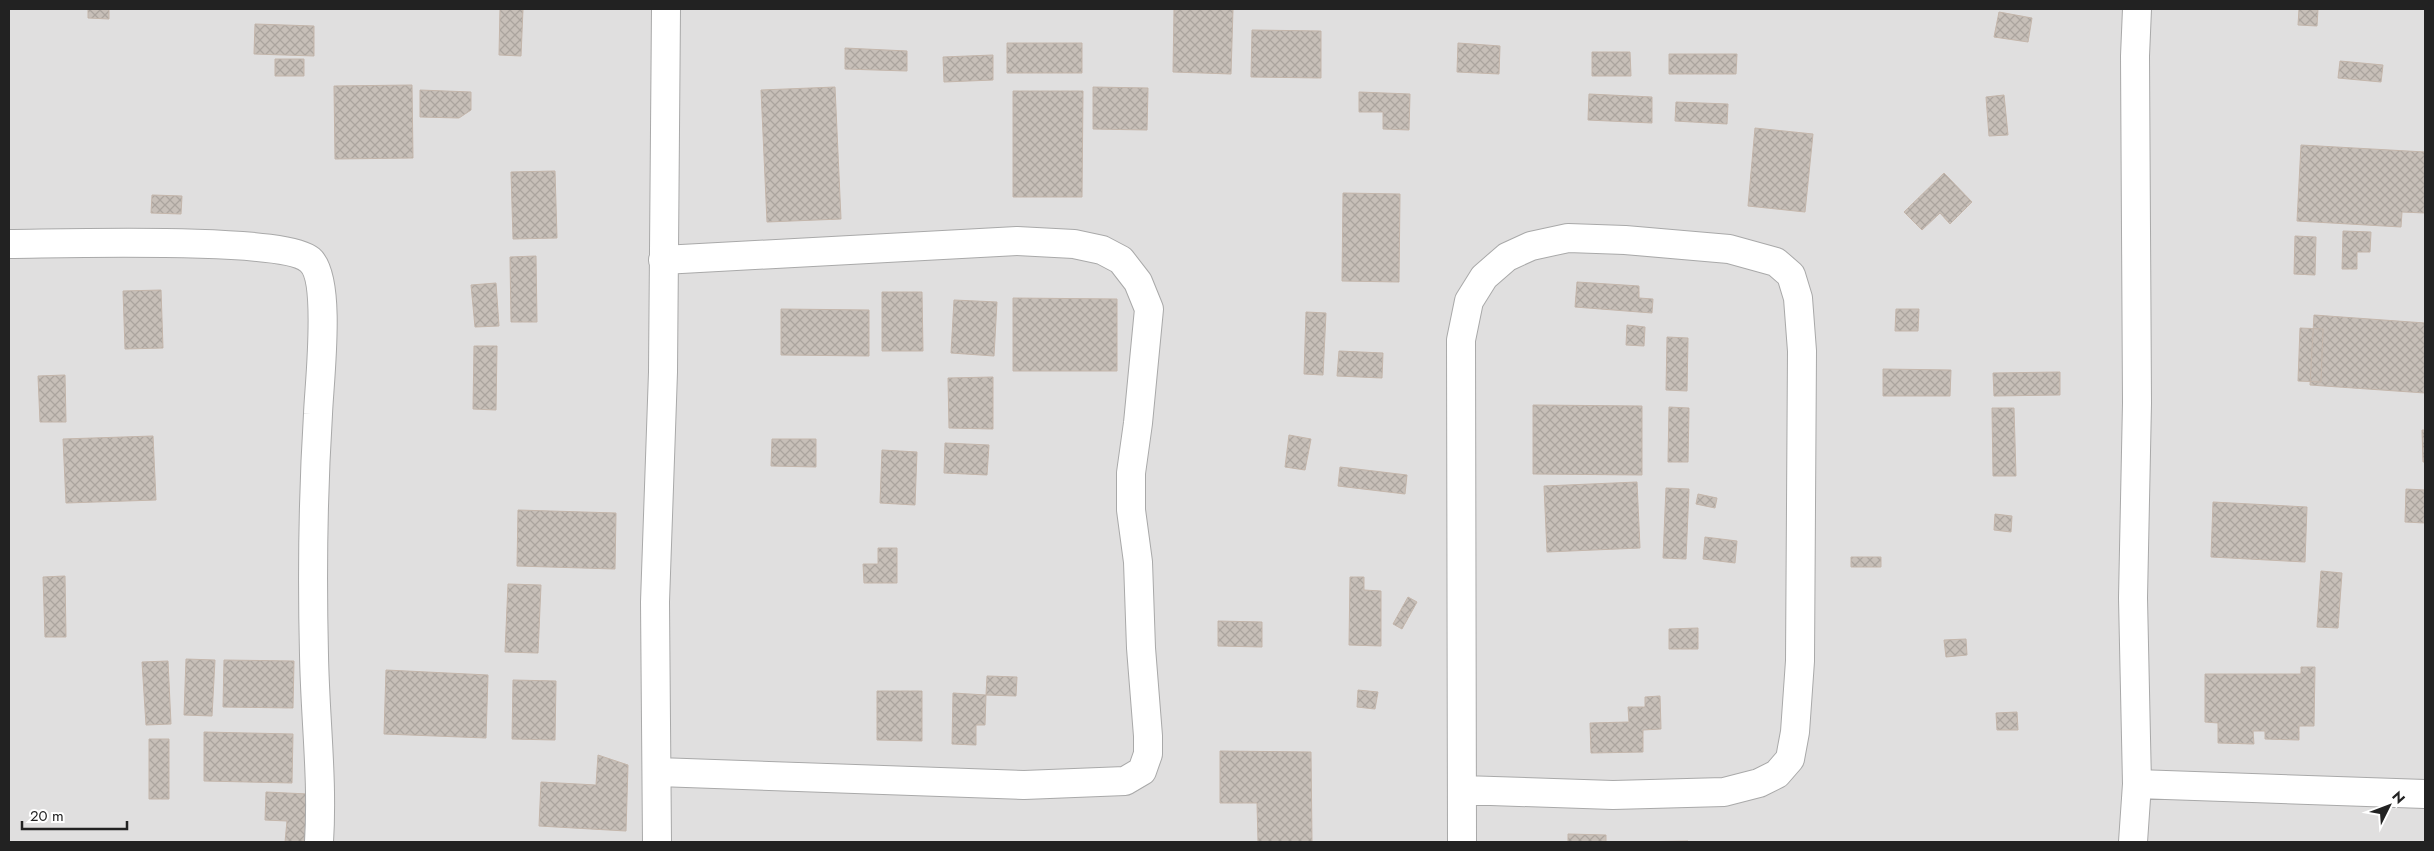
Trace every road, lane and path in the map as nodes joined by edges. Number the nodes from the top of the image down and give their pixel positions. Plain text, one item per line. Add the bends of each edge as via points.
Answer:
1 (666, 9) edge
2 (2137, 9) edge
3 (9, 244) edge
4 (663, 260) junction
5 (658, 772) junction
6 (2137, 784) junction
7 (1462, 790) junction
8 (2425, 794) edge
9 (319, 842) edge
10 (657, 842) edge
11 (1462, 842) edge
12 (2134, 842) edge

1 - 4 street
2 - 6 street via 2137,403 2133,598
3 - 9 street via 215,244 282,250 303,256 318,271 323,321 312,504 312,558
4 - 5 street via 663,372 655,602
4 - 5 street via 1017,241 1074,244 1102,250 1121,260 1138,282 1148,309 1131,473 1148,754 1142,771 1125,781 1107,783 1024,785
5 - 10 street
6 - 8 street
6 - 12 street
7 - 7 street via 1460,340 1469,301 1484,277 1507,256 1531,246 1568,238 1729,249 1776,262 1791,275 1798,298 1802,351 1800,661 1790,759 1777,774 1759,784 1724,792 1613,795
7 - 11 street

